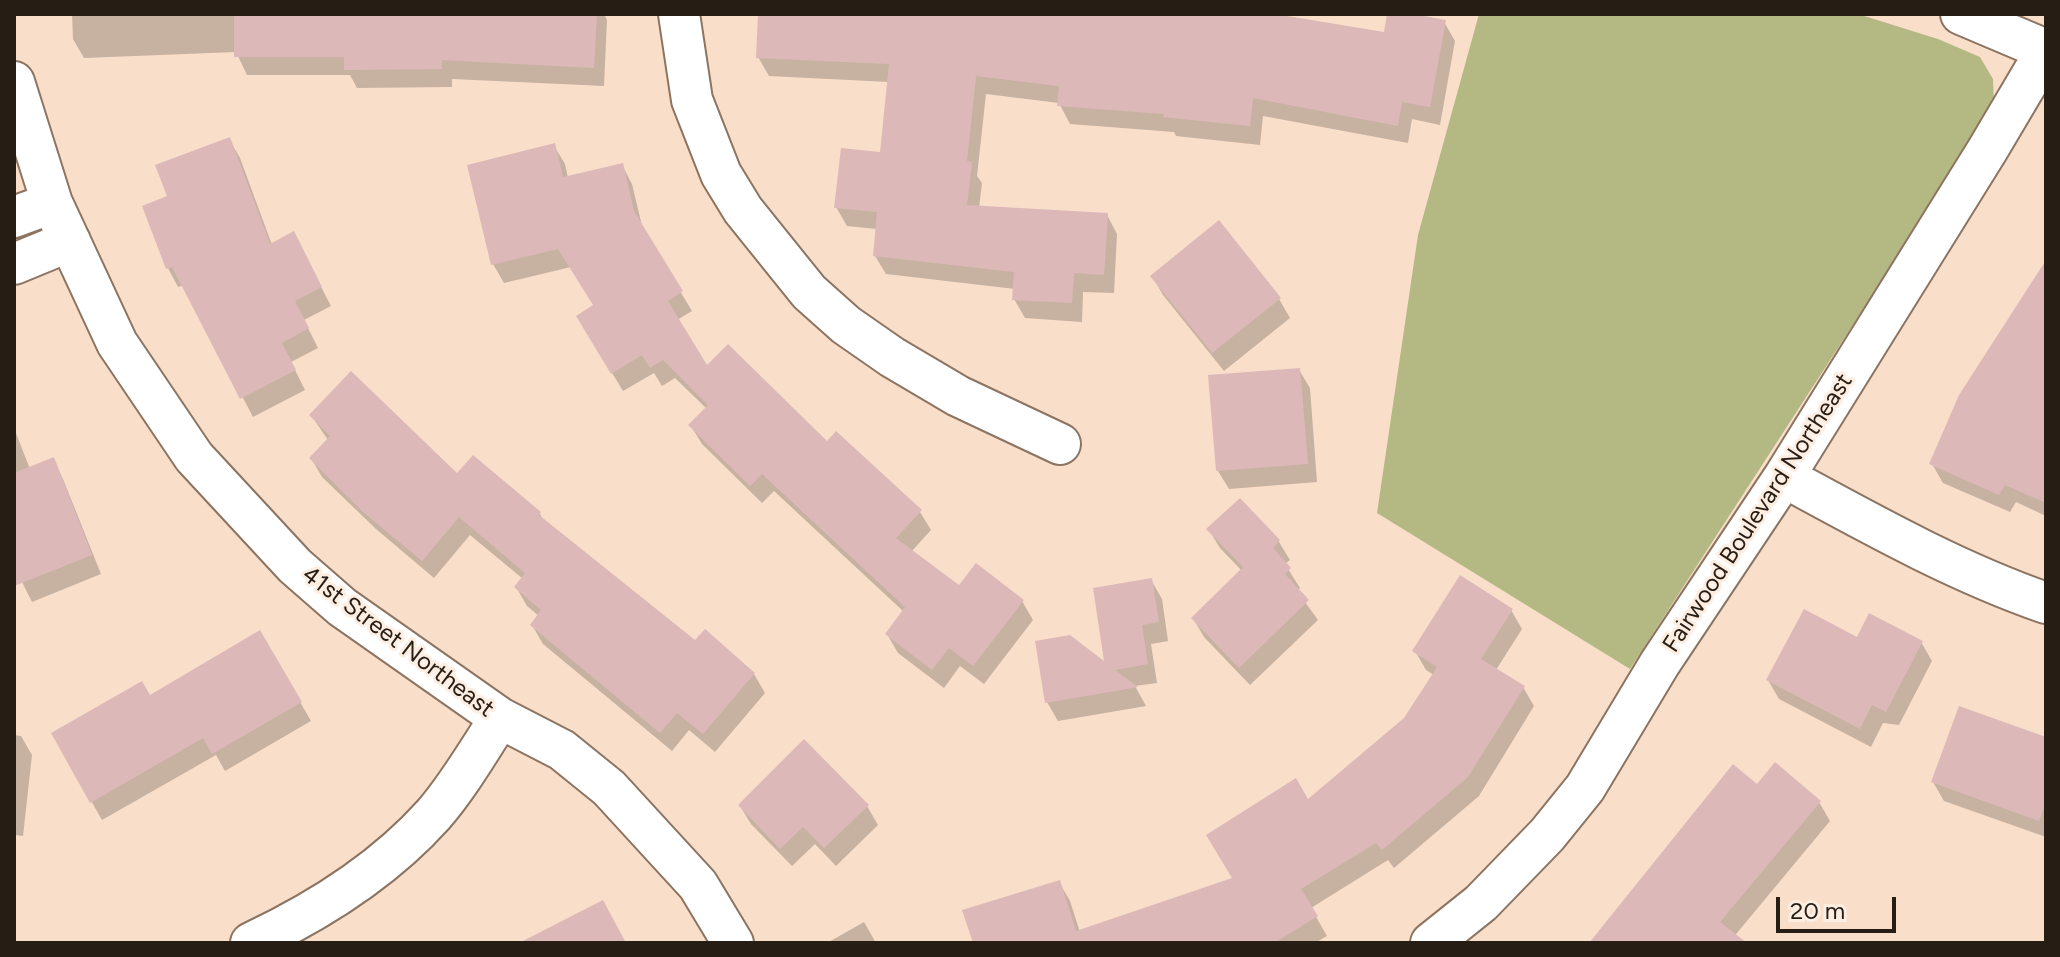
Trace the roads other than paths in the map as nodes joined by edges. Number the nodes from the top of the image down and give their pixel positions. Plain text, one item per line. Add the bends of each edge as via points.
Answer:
1 (679, 14) edge
2 (1961, 14) edge
3 (2046, 51) edge
4 (14, 82) edge
5 (52, 203) junction
6 (14, 217) edge
7 (70, 241) junction
8 (14, 264) edge
9 (1060, 444) dead end
10 (1784, 477) junction
11 (2046, 603) edge
12 (500, 718) junction
13 (251, 943) edge
14 (733, 943) edge
15 (1431, 943) edge

1 - 9 street via 692,100 721,174 809,292 892,357 958,396
2 - 3 street
3 - 10 street, Fairwood Boulevard Northeast
4 - 5 street, 41st Street Northeast
5 - 6 street
5 - 7 street, 41st Street Northeast
7 - 8 street
7 - 12 street, 41st Street Northeast via 117,343 194,457 295,566 342,607
10 - 11 street via 1907,544
10 - 15 street, Fairwood Boulevard Northeast via 1660,663 1585,788 1481,903
12 - 13 street via 435,812 387,861 321,907
12 - 14 street, 41st Street Northeast via 562,750 609,788 698,885

